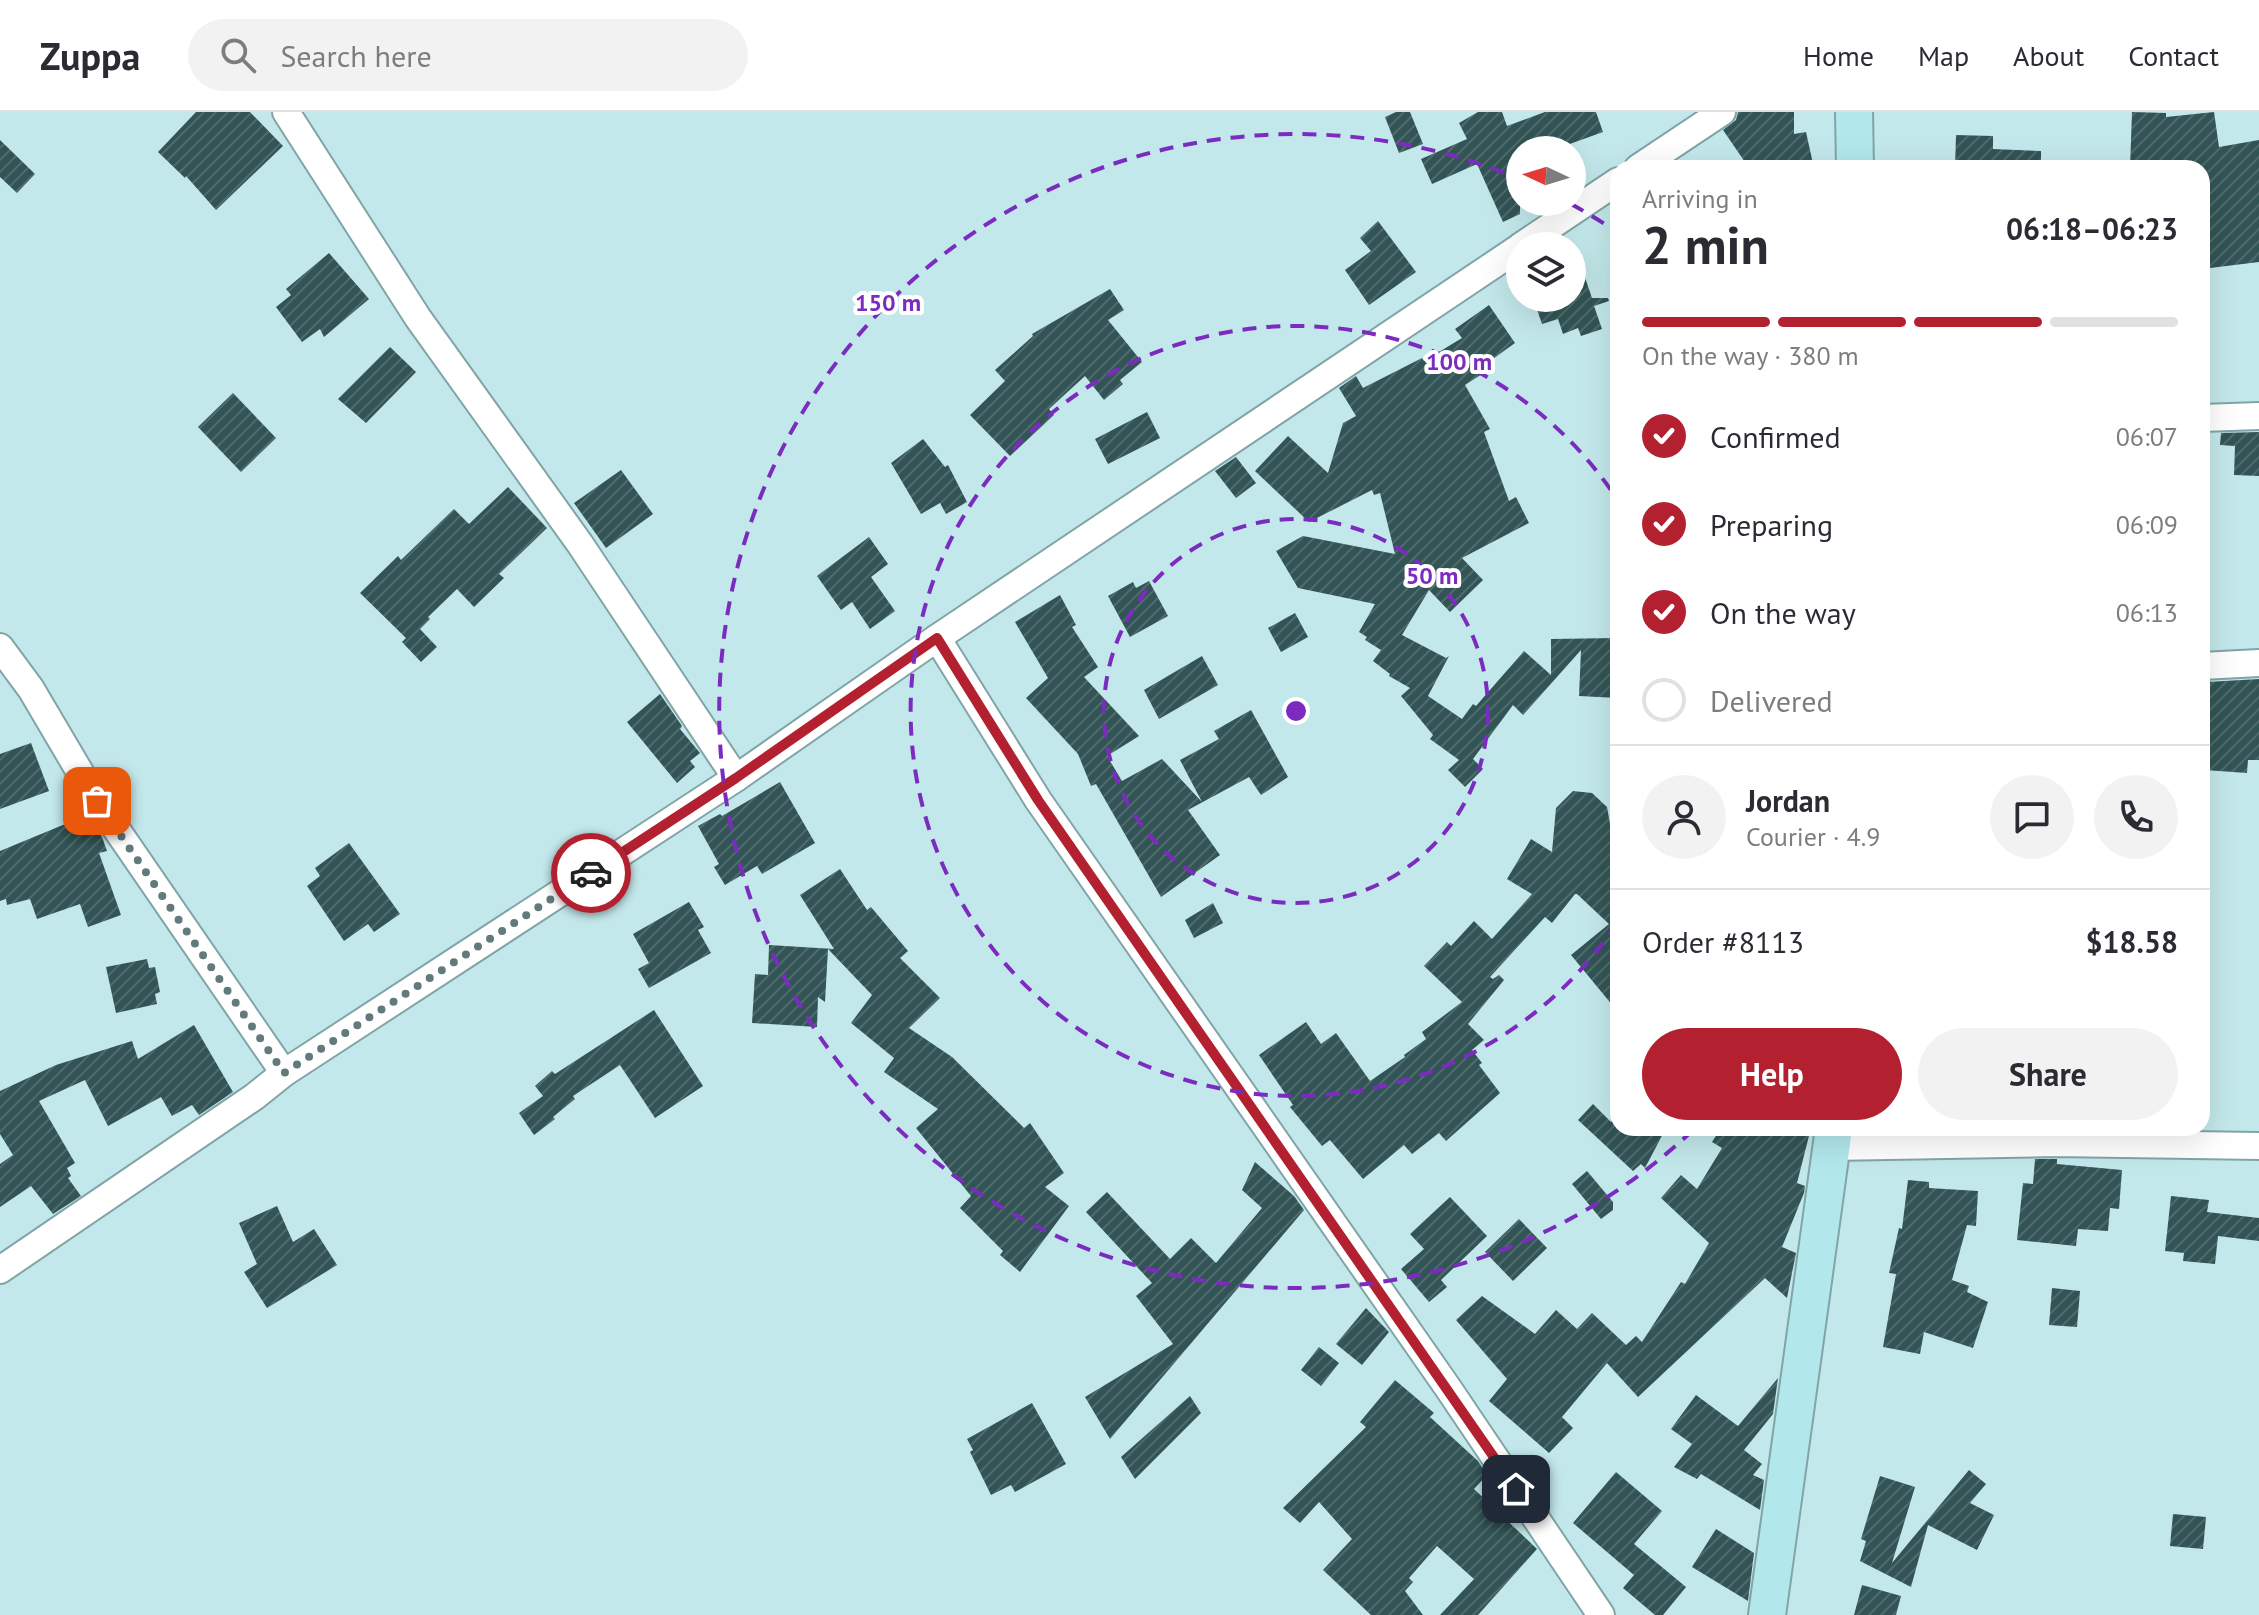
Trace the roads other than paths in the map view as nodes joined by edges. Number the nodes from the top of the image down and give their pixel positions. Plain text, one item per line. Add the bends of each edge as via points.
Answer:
1 (286, 112) edge
2 (1722, 112) edge
3 (1854, 112) edge
4 (1650, 160) edge
5 (1855, 160) edge
6 (1610, 186) edge
7 (1541, 232) edge
8 (1506, 255) edge
9 (2259, 416) edge
10 (2210, 418) edge
11 (937, 638) junction
12 (0, 647) edge
13 (2259, 663) edge
14 (2210, 666) edge
15 (736, 778) junction
16 (284, 1073) junction
17 (1833, 1137) edge
18 (2259, 1146) edge
19 (0, 1270) edge
20 (1601, 1615) edge
21 (1767, 1615) edge

1 - 15 street via 418,318 580,544
2 - 4 street
3 - 5 main road
6 - 7 street
8 - 11 street
9 - 10 street
11 - 15 street
11 - 20 street via 1038,800
12 - 16 street via 97,801
13 - 14 street
15 - 16 street
16 - 19 street
17 - 18 street
17 - 21 main road

